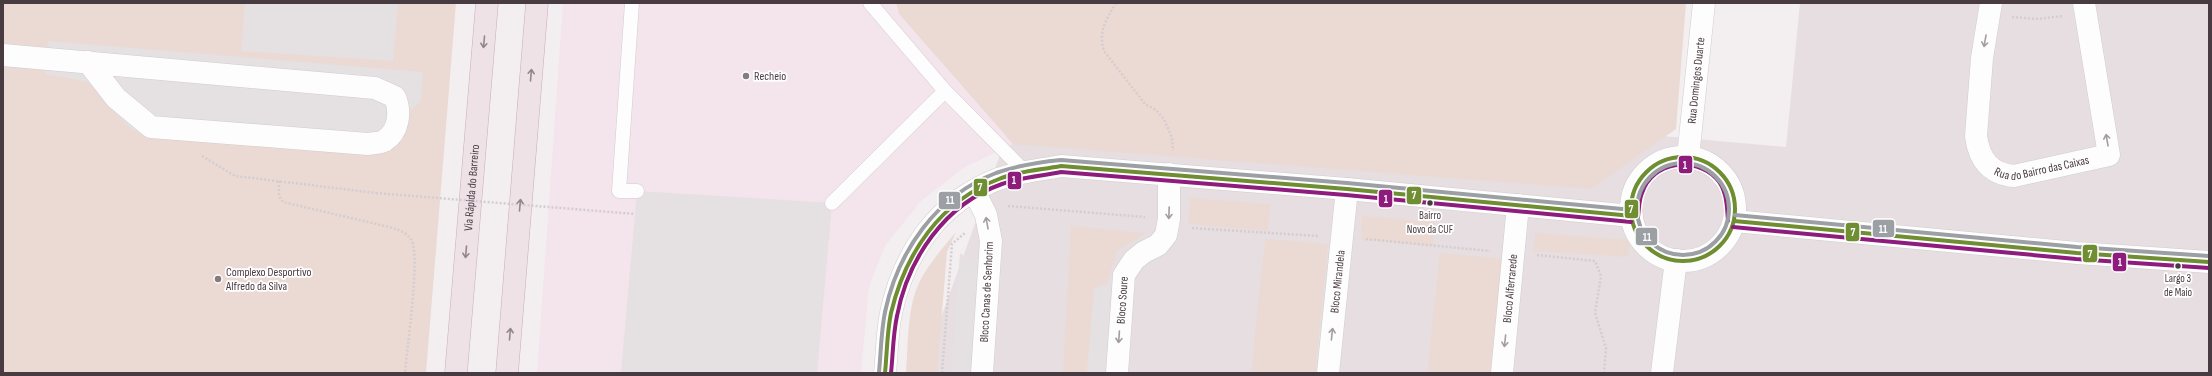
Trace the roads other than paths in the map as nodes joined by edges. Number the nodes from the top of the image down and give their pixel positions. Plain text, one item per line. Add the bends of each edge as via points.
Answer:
1 (487, 3) edge
2 (537, 3) edge
3 (632, 3) edge
4 (870, 3) edge
5 (1704, 3) edge
6 (2085, 8) edge
7 (1990, 9) edge
8 (3, 54) edge
9 (88, 62) junction
10 (945, 91) junction
11 (1688, 157) junction
12 (1025, 172) junction
13 (1169, 174) junction
14 (1347, 190) junction
15 (636, 191) dead end
16 (974, 191) junction
17 (832, 204) dead end
18 (1518, 205) junction
19 (1632, 216) junction
20 (1734, 221) junction
21 (1676, 260) junction
22 (2209, 262) edge
23 (456, 373) edge
24 (507, 373) edge
25 (885, 373) edge
26 (982, 373) edge
27 (1117, 373) edge
28 (1328, 373) edge
29 (1502, 373) edge
30 (1662, 373) edge

1 -> 23 highway, Via Rápida do Barreiro
24 -> 2 highway
3 - 15 lane via 619,191
4 - 10 lane
5 - 11 street, Rua Domingos Duarte
7 -> 6 street, Rua do Bairro das Caixas via 1982,58 1976,136 1984,162 2004,175 2014,176 2110,155
8 - 9 street
9 - 9 street via 116,98 151,127 368,144 384,142 394,131 399,116 395,97 375,88
10 - 12 lane
10 - 17 lane
11 - 19 street via 1662,162 1641,178 1632,202
11 - 20 street via 1703,161 1726,179 1734,199
12 - 13 street via 1061,166
12 - 16 street via 999,179
13 - 14 street
13 -> 27 street, Bloco Soure via 1169,219 1166,235 1158,245 1134,260 1124,275
14 - 18 street
28 -> 14 street, Bloco Mirandela
16 - 25 street via 945,210 925,232 911,254 899,283 891,314
26 -> 16 street, Bloco Canas de Senhorim via 991,241 986,215
18 - 19 street
18 -> 29 street, Bloco Alferrarede
19 - 21 street via 1635,229 1642,241 1663,257
20 - 21 street via 1730,233 1713,252 1689,261
20 - 22 street via 2077,253
21 - 30 street

